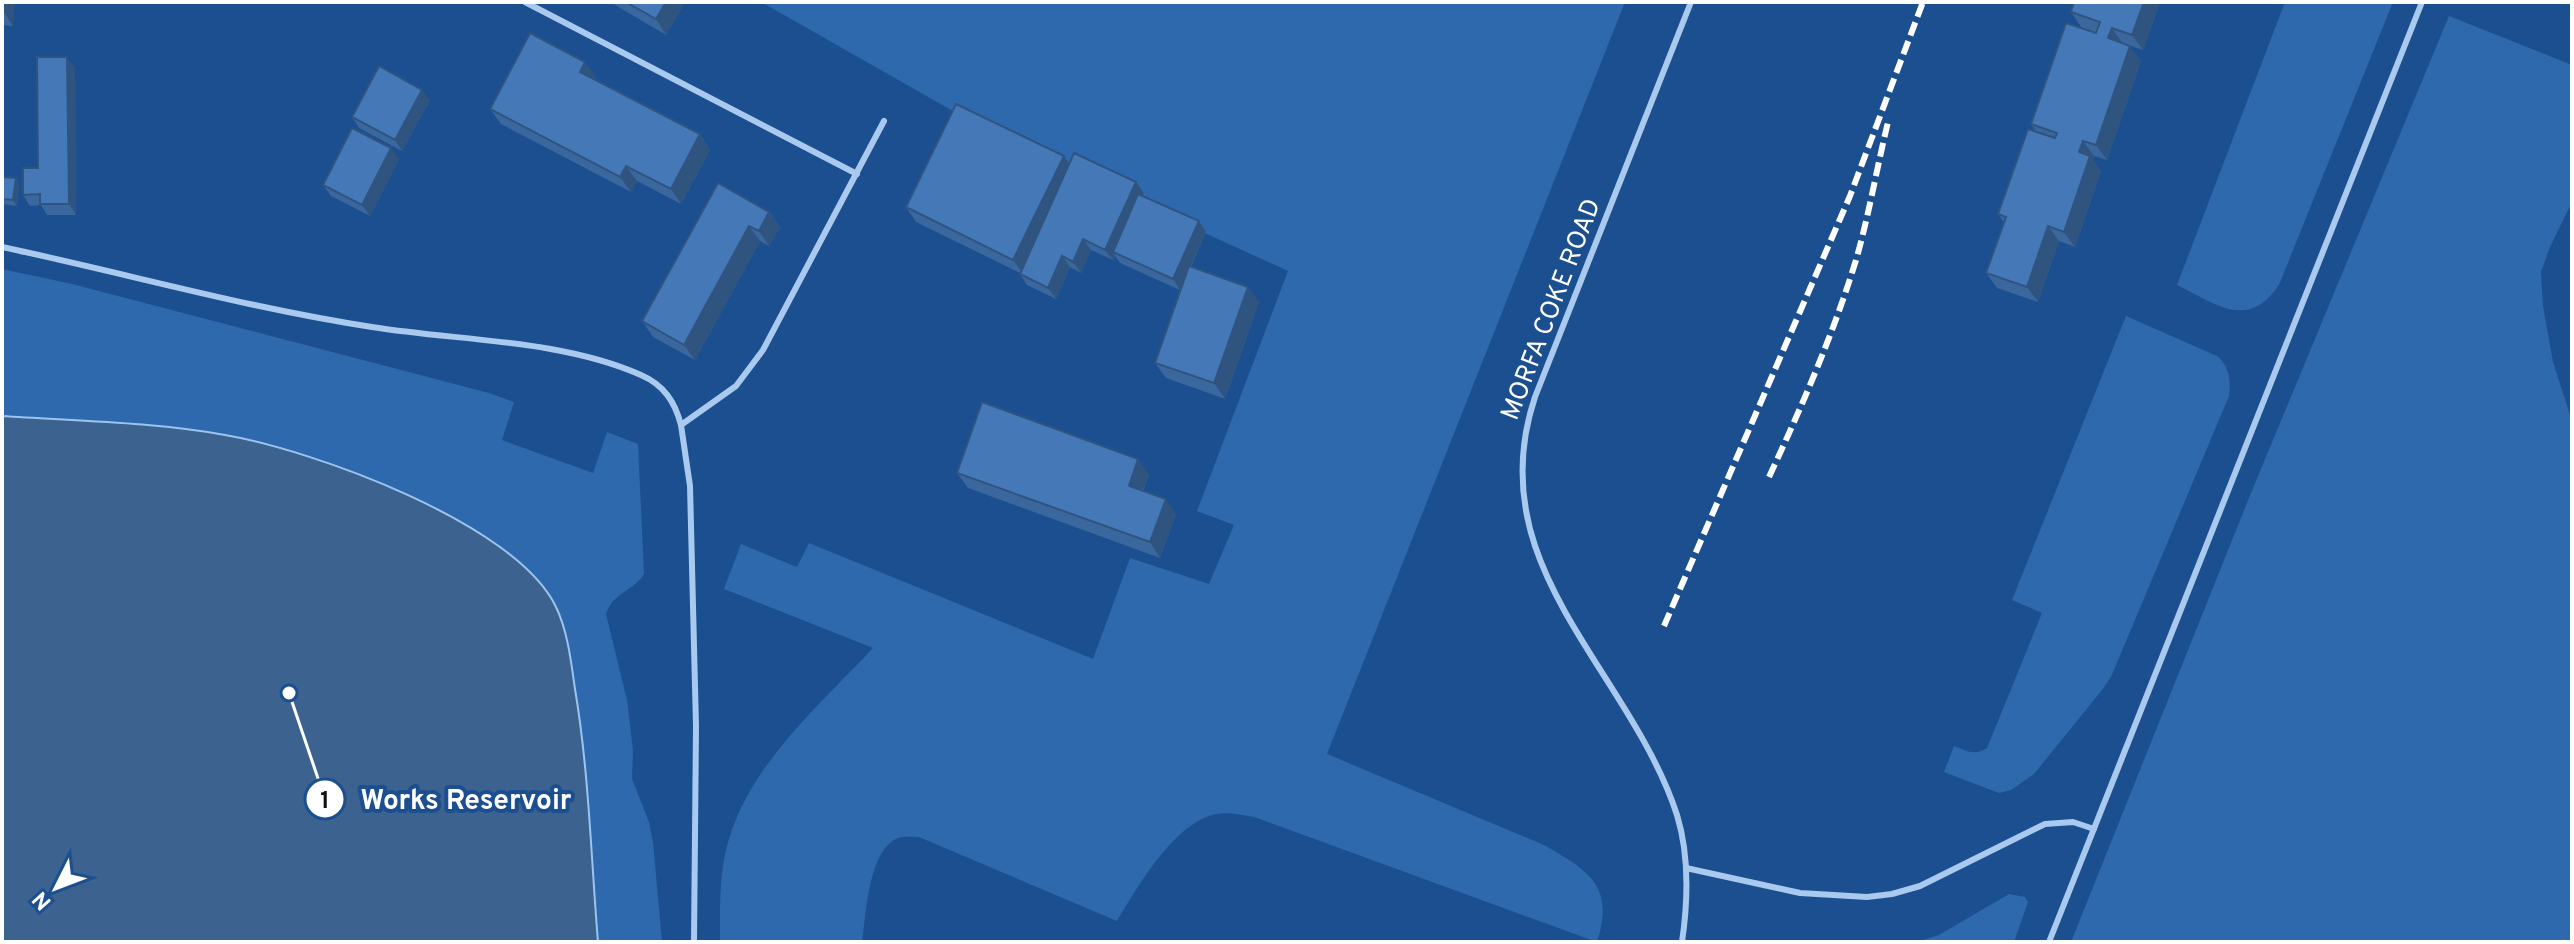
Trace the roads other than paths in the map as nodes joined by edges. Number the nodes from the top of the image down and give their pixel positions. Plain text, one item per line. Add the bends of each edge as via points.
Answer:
1 (525, 2) edge
2 (1691, 2) edge
3 (2422, 2) edge
4 (884, 121) dead end
5 (857, 174) junction
6 (2, 247) edge
7 (681, 425) junction
8 (2094, 829) junction
9 (1686, 868) junction
10 (694, 942) edge
11 (1682, 942) edge
12 (2049, 942) edge

1 - 5 lane
2 - 9 lane, MORFA COKE ROAD via 1535,397 1520,469 1535,549 1667,792
3 - 8 lane
4 - 5 lane
5 - 7 lane via 763,350 736,386
6 - 7 lane via 337,321 591,358 661,387
7 - 10 lane via 690,486
8 - 9 lane via 2073,822 2045,824 1920,886 1867,897 1800,893
8 - 12 lane
9 - 11 lane, MORFA COKE ROAD

